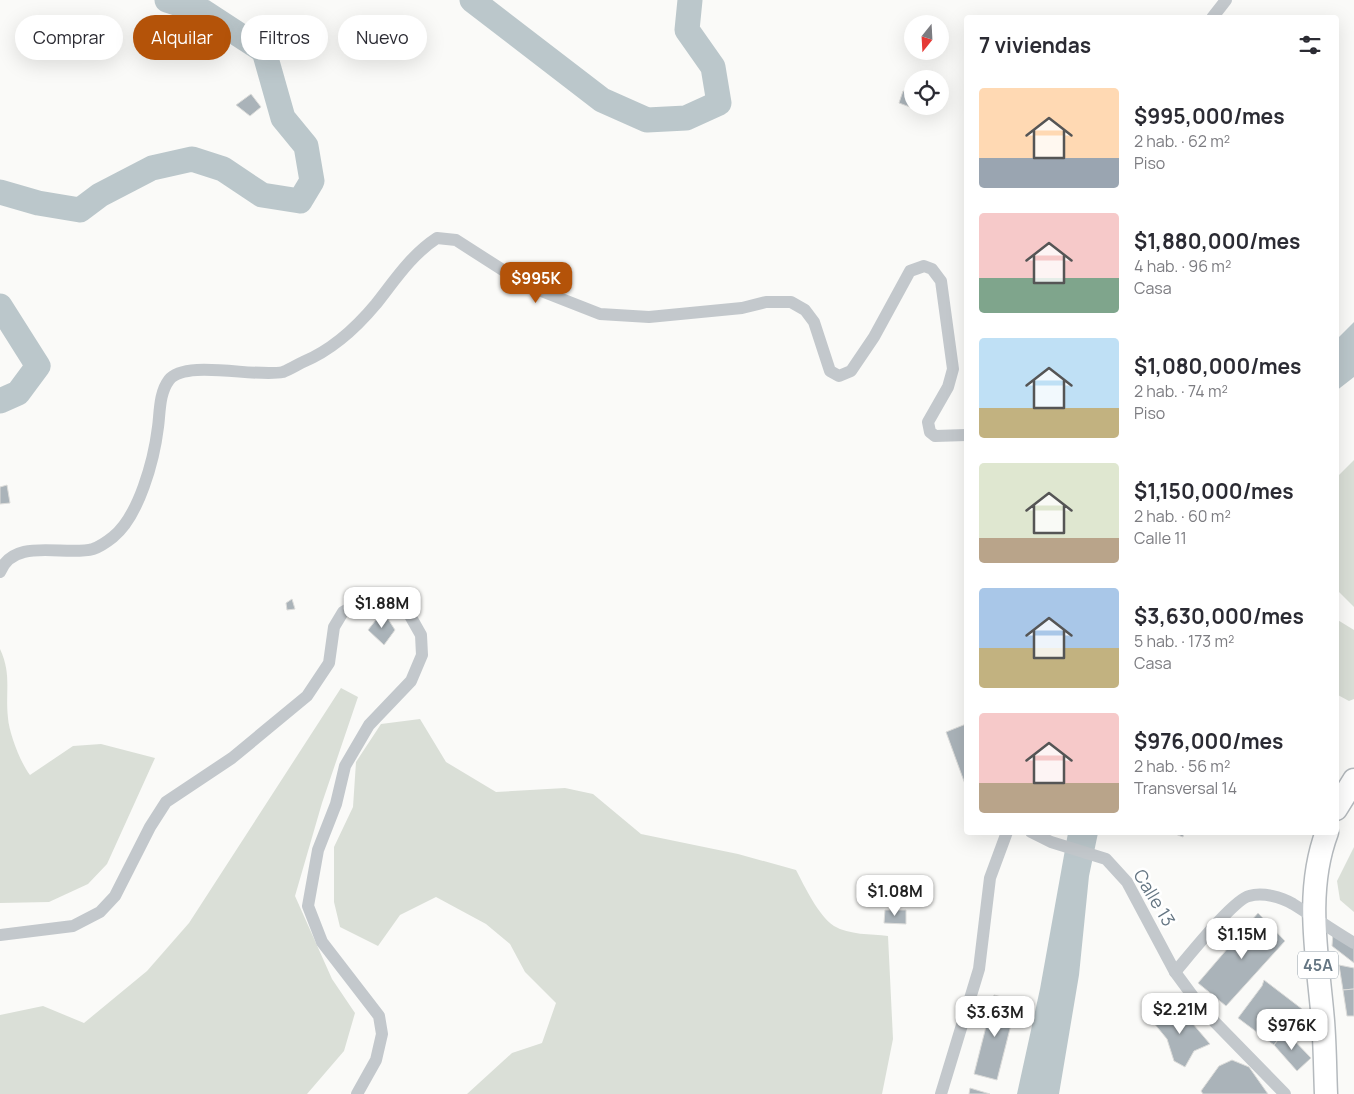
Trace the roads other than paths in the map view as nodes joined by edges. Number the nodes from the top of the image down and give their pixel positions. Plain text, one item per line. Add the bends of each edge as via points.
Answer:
1 (1226, 0) edge
2 (1214, 15) edge
3 (964, 436) edge
4 (0, 572) edge
5 (1354, 780) edge
6 (1339, 804) edge
7 (1006, 835) edge
8 (1037, 835) edge
9 (1326, 835) edge
10 (1313, 919) junction
11 (0, 935) edge
12 (1354, 943) edge
13 (1175, 972) junction
14 (357, 1094) edge
15 (941, 1094) edge
16 (1285, 1094) edge
17 (1326, 1094) edge

1 - 2 street
3 - 4 street via 935,436 928,427 948,387 953,369 941,281 932,269 924,266 910,271 860,358 851,371 839,376 830,371 814,322 805,310 791,302 766,302 742,308 658,316 600,314 526,285 456,240 437,238 421,248 355,327 322,354 282,372 197,370 174,375 162,394 150,467 138,504 114,536 94,549 33,551 16,555 7,560
5 - 6 highway
7 - 15 street via 990,878 979,969
8 - 13 street, Calle 13 via 1106,859 1127,882
9 - 10 highway, 45A via 1318,864
10 - 12 street
10 - 13 street via 1292,903 1271,895 1248,896 1215,925
10 - 17 highway, 45A
11 - 14 street via 73,926 100,912 115,896 166,802 232,758 307,696 329,663 334,627 344,612 359,603 381,600 408,612 421,635 422,655 411,681 369,725 345,766 336,804 318,850 308,906 322,942 379,1016 382,1034 376,1060
13 - 16 street, Calle 13 via 1203,1010

